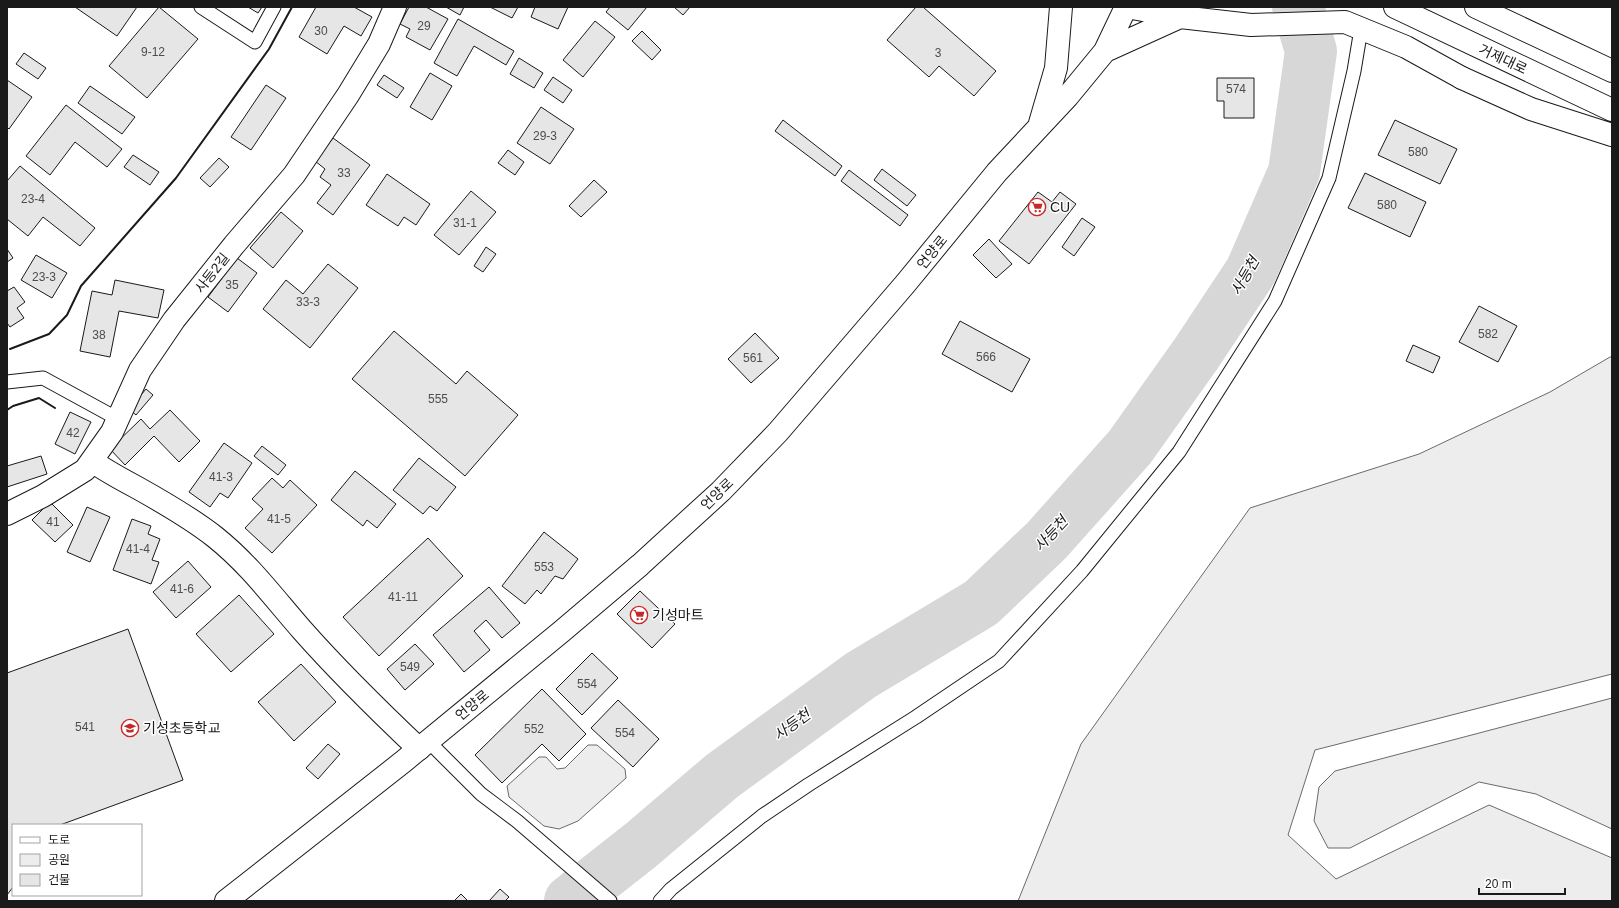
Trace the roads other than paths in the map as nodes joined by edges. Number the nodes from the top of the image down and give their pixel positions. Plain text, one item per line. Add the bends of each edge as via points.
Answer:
1 (201, 7) edge
2 (274, 7) edge
3 (395, 7) edge
4 (1060, 7) edge
5 (1126, 7) edge
6 (1395, 7) edge
7 (1476, 7) edge
8 (1180, 17) junction
9 (1353, 26) junction
10 (1105, 51) junction
11 (1612, 71) edge
12 (1612, 110) edge
13 (1039, 127) junction
14 (1612, 135) edge
15 (7, 382) edge
16 (118, 419) junction
17 (92, 461) junction
18 (7, 514) edge
19 (424, 745) junction
20 (226, 901) edge
21 (610, 901) edge
22 (660, 901) edge

1 - 2 lane via 255,42
3 - 16 main road, 사등2길 via 379,44 340,107 294,175 174,320 140,370
4 - 13 main road via 1056,68
5 - 8 main road
5 - 10 main road, 언양로
6 - 12 main road, 거제대로
7 - 11 main road
8 - 9 main road via 1251,24
8 - 10 main road
9 - 14 main road via 1406,47 1462,78 1531,108
9 - 22 lane via 1354,71 1329,178 1275,301 1179,452 1082,570 999,661 762,816 671,889
10 - 13 main road, 언양로
13 - 19 main road, 언양로 via 997,172 778,432 721,491 634,570
15 - 16 lane via 44,378
16 - 17 main road, 사등2길
17 - 18 main road, 사등2길 via 79,474
17 - 19 main road via 180,513 215,537 248,566 302,630 378,710
19 - 20 main road, 언양로
19 - 21 lane

